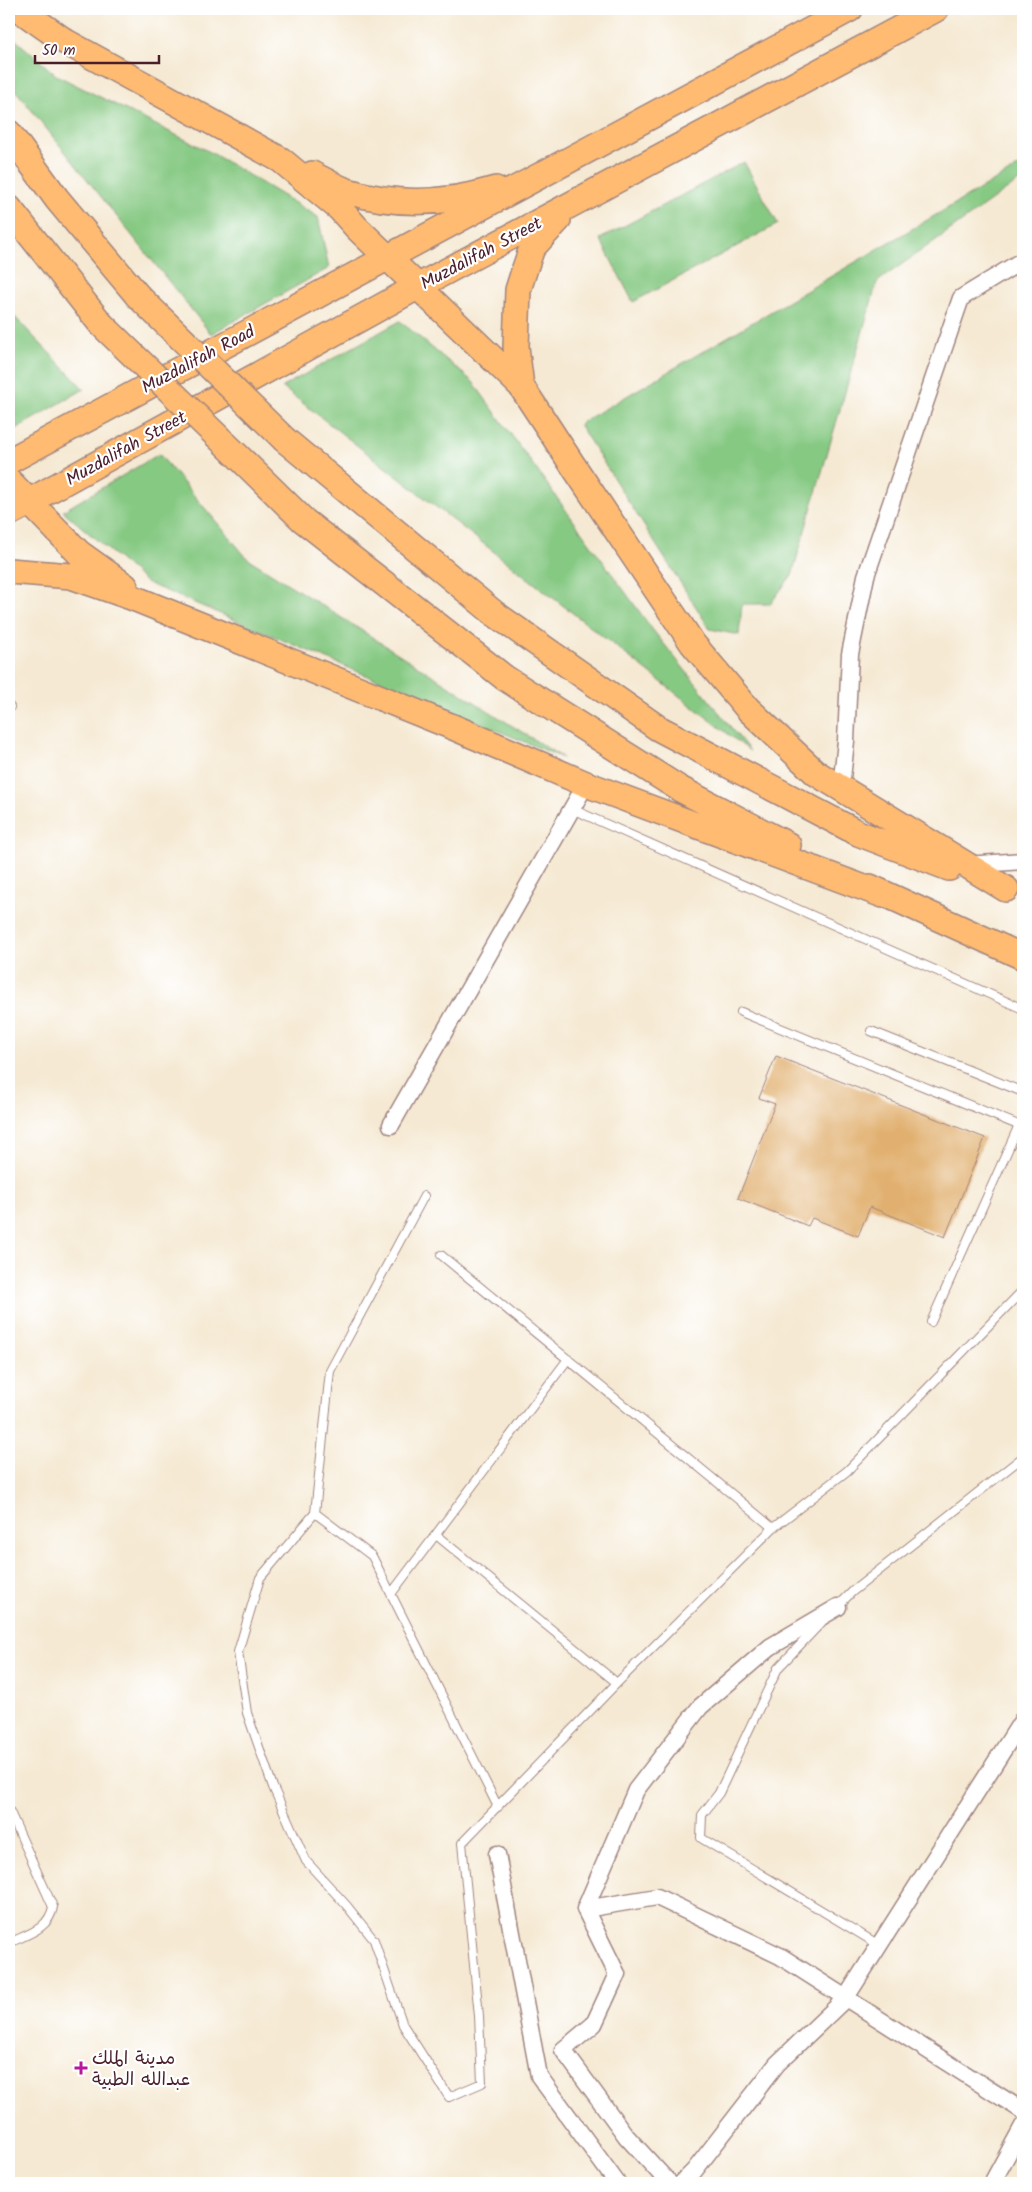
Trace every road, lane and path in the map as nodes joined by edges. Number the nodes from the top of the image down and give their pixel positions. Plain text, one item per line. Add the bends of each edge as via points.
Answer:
1 (19, 9) edge
2 (813, 9) edge
3 (850, 9) edge
4 (936, 9) edge
5 (724, 77) junction
6 (9, 133) edge
7 (281, 160) junction
8 (546, 173) junction
9 (572, 204) junction
10 (9, 208) edge
11 (388, 257) junction
12 (1023, 260) edge
13 (417, 287) junction
14 (522, 386) junction
15 (9, 461) edge
16 (9, 481) edge
17 (18, 507) edge
18 (9, 570) edge
19 (155, 607) junction
20 (586, 784) junction
21 (841, 788) junction
22 (572, 809) junction
23 (1023, 862) edge
24 (966, 864) junction
25 (1015, 893) edge
26 (884, 895) junction
27 (1023, 957) edge
28 (1023, 1009) edge
29 (741, 1012) dead end
30 (870, 1031) dead end
31 (1023, 1092) edge
32 (391, 1125) dead end
33 (1021, 1126) edge
34 (424, 1196) dead end
35 (441, 1255) dead end
36 (1023, 1290) edge
37 (931, 1322) dead end
38 (568, 1359) junction
39 (1023, 1457) edge
40 (315, 1513) junction
41 (773, 1528) junction
42 (436, 1535) junction
43 (391, 1594) junction
44 (838, 1607) junction
45 (618, 1683) junction
46 (1023, 1719) edge
47 (498, 1807) junction
48 (9, 1810) edge
49 (497, 1854) dead end
50 (585, 1909) junction
51 (9, 1943) edge
52 (879, 1946) junction
53 (845, 1999) junction
54 (1023, 2111) edge
55 (1023, 2126) edge
56 (617, 2183) edge
57 (669, 2183) edge
58 (682, 2183) edge
59 (992, 2183) edge

1 - 7 main road via 66,42
2 - 5 main road
3 - 5 main road
4 - 9 main road, Muzdalifah Street
5 - 8 main road
6 - 25 main road, bridge via 57,199 138,296 285,440 495,614 658,728 858,833
7 - 8 main road via 347,190 392,201 430,202 475,195
7 - 11 main road via 339,208
8 - 11 main road
9 - 13 main road, Muzdalifah Street
9 - 14 main road via 532,248 518,290 516,347
10 - 26 main road, bridge via 101,324 303,520 505,678 680,789
11 - 13 main road
11 - 15 main road, Muzdalifah Road
12 - 21 street via 960,298 866,576 850,654
13 - 14 main road
13 - 17 main road, Muzdalifah Street
14 - 21 main road via 693,644 748,709 816,773
16 - 17 main road
17 - 19 main road
18 - 19 main road via 71,576
19 - 20 main road
20 - 22 street
20 - 26 main road
21 - 24 main road
22 - 28 lane
22 - 32 street
23 - 24 street
24 - 25 main road
26 - 27 main road
29 - 33 lane
30 - 31 lane
33 - 37 lane
34 - 40 lane via 330,1371
35 - 38 lane
36 - 41 lane via 847,1470
38 - 41 lane
38 - 42 lane
39 - 44 lane via 853,1591
40 - 43 lane via 372,1556
40 - 47 lane via 260,1578 238,1652 247,1713 273,1787 306,1861 374,1940 403,2025 449,2097 482,2083 479,2016 462,1843
41 - 45 lane
42 - 43 lane
42 - 45 lane
43 - 47 lane
44 - 50 street via 770,1647 700,1707 636,1790
44 - 52 lane via 778,1668 719,1793 702,1815 701,1838
45 - 47 lane
46 - 52 street
48 - 51 lane via 53,1907 46,1924
49 - 56 street via 539,2076
50 - 53 street via 657,1897 780,1956
50 - 57 street via 617,1974 594,2024 563,2050 626,2136
52 - 53 street
53 - 54 street
53 - 58 street via 777,2064 694,2172
55 - 59 street

